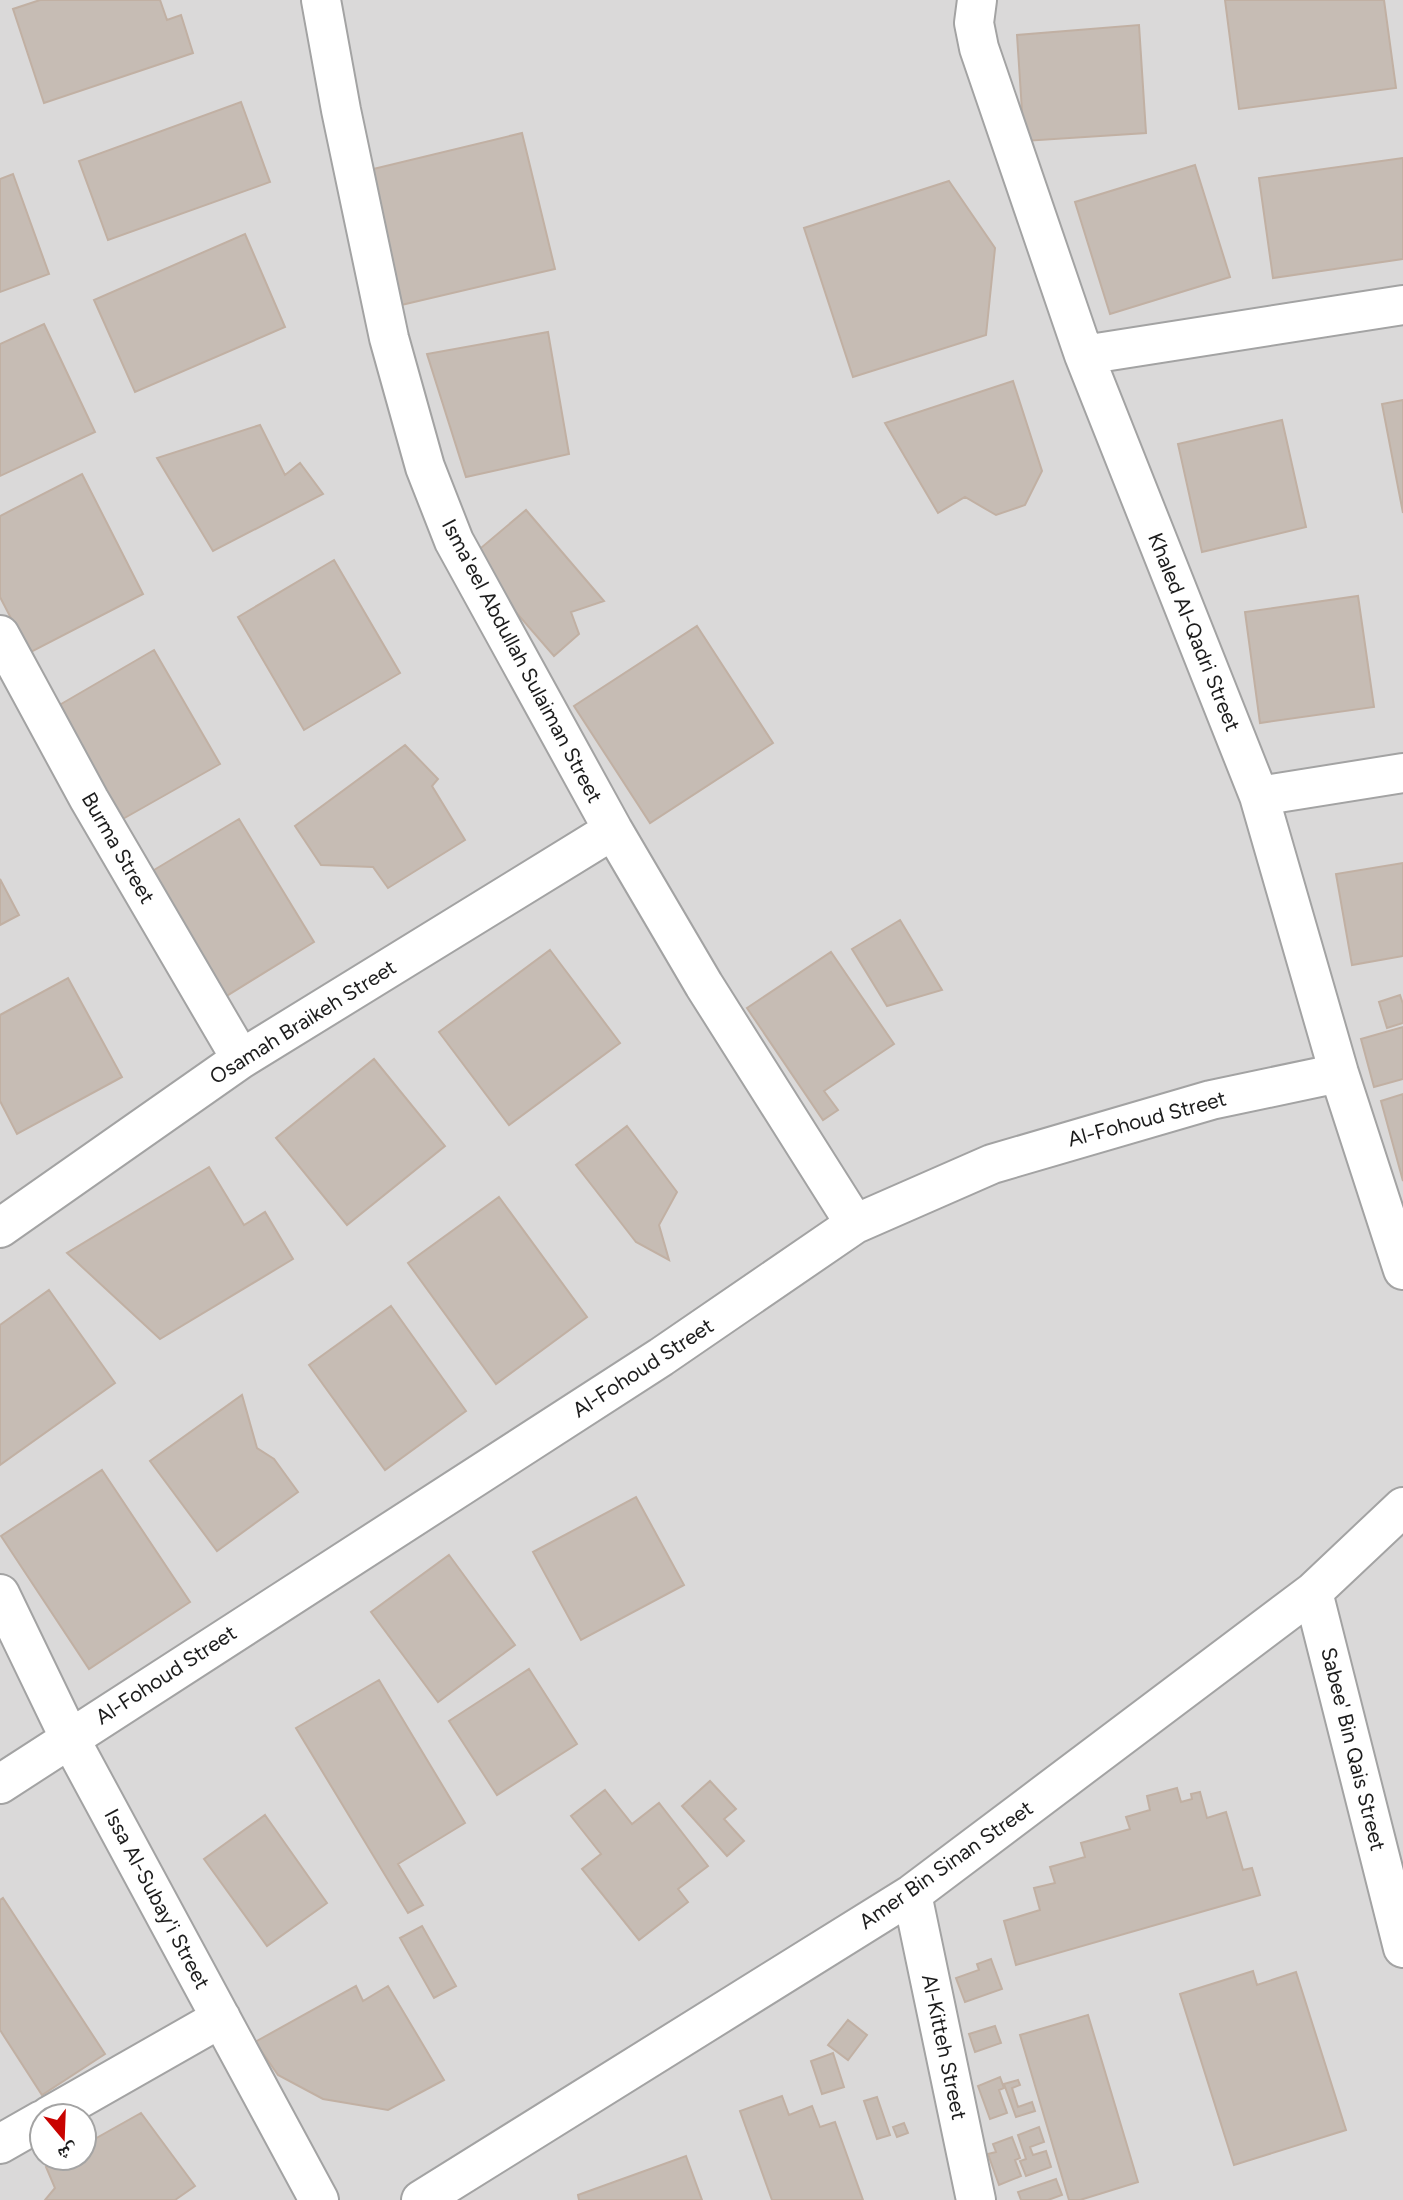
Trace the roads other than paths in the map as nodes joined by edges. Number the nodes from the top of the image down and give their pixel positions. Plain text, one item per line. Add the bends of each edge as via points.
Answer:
1 (321, 0) edge
2 (977, 0) edge
3 (1403, 305) edge
4 (1084, 355) junction
5 (0, 635) edge
6 (1403, 773) edge
7 (1259, 796) junction
8 (614, 830) junction
9 (241, 1059) junction
10 (1339, 1073) junction
11 (855, 1224) junction
12 (0, 1228) edge
13 (1403, 1270) edge
14 (1403, 1507) edge
15 (1313, 1592) junction
16 (0, 1594) edge
17 (69, 1737) junction
18 (0, 1784) edge
19 (912, 1894) junction
20 (1403, 1948) edge
21 (221, 2018) junction
22 (74, 2102) edge
23 (28, 2128) edge
24 (0, 2144) edge
25 (319, 2200) edge
26 (421, 2200) edge
27 (976, 2200) edge

1 - 8 street, Isma'eel Abdullah Sulaiman Street via 388,338 425,467 454,541
2 - 4 street, Khaled Al-Qadri Street via 974,23 979,48
3 - 4 street
4 - 7 street, Khaled Al-Qadri Street
5 - 9 street, Burma Street via 89,799
6 - 7 street
7 - 10 street, Khaled Al-Qadri Street
8 - 9 street, Osamah Braikeh Street
8 - 11 street, Isma'eel Abdullah Sulaiman Street via 704,985
9 - 12 street, Osamah Braikeh Street
10 - 11 street, Al-Fohoud Street via 1211,1100 992,1164
10 - 13 street, Khaled Al-Qadri Street
11 - 17 street, Al-Fohoud Street via 662,1357
14 - 15 street, Amer Bin Sinan Street
15 - 19 street, Amer Bin Sinan Street
15 - 20 street, Sabee' Bin Qais Street
16 - 17 street, Issa Al-Subay'i Street
17 - 18 street, Al-Fohoud Street
17 - 21 street, Issa Al-Subay'i Street
19 - 26 street, Amer Bin Sinan Street
19 - 27 street, Al-Kitteh Street
21 - 22 street
21 - 25 street, Issa Al-Subay'i Street
23 - 24 street

